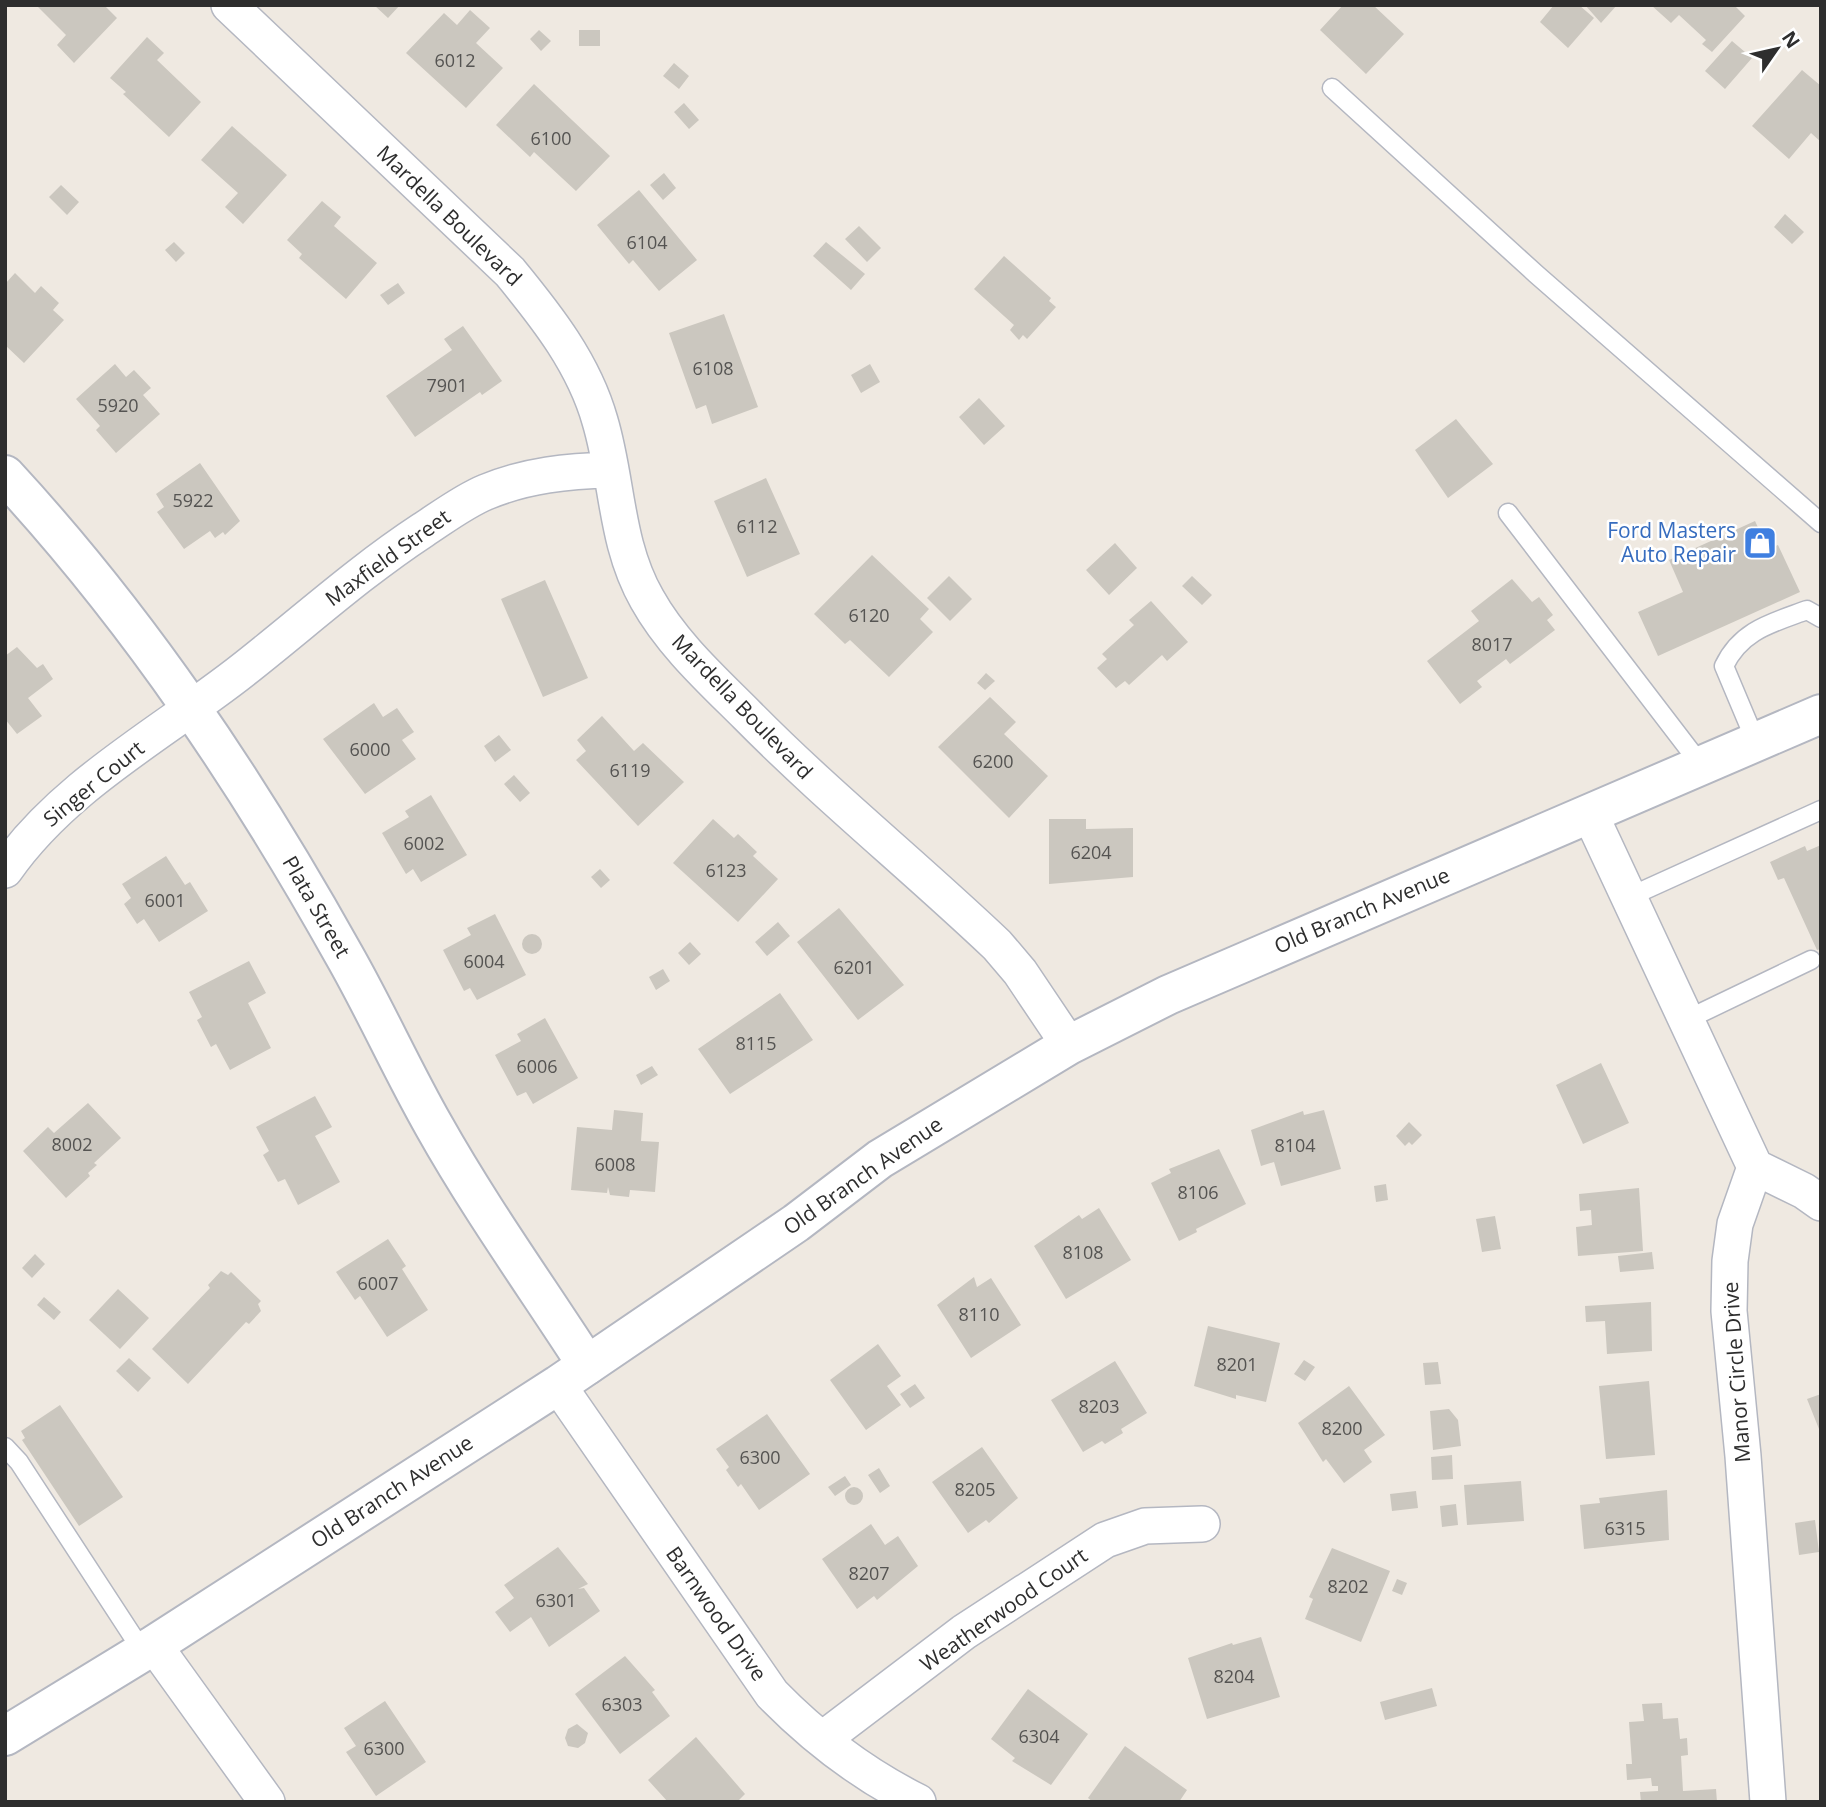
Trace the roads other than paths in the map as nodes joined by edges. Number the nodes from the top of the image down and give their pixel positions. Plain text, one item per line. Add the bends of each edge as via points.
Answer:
1 (229, 5) edge
2 (1332, 88) dead end
3 (611, 470) junction
4 (5, 475) edge
5 (1508, 513) dead end
6 (1821, 523) edge
7 (1821, 618) edge
8 (193, 708) junction
9 (1821, 714) edge
10 (1756, 742) junction
11 (1701, 765) junction
12 (1821, 810) edge
13 (1590, 814) junction
14 (5, 870) edge
15 (1629, 897) junction
16 (1811, 960) dead end
17 (1686, 1020) junction
18 (1069, 1045) junction
19 (1755, 1167) junction
20 (1821, 1203) edge
21 (572, 1375) junction
22 (5, 1447) edge
23 (1202, 1524) dead end
24 (148, 1648) junction
25 (5, 1736) edge
26 (822, 1739) junction
27 (267, 1802) edge
28 (918, 1802) edge
29 (1768, 1802) edge

1 - 3 street, Mardella Boulevard via 510,272 543,312 589,387
2 - 6 lane
3 - 8 street, Maxfield Street via 567,471 523,479 484,493 376,562
3 - 18 street, Mardella Boulevard via 621,536 631,566 673,637 816,784 998,945
4 - 8 main road, Plata Street via 105,593
5 - 11 lane
7 - 10 lane via 1807,610 1755,629 1732,648 1724,666
8 - 14 street, Singer Court via 62,807
8 - 21 main road, Plata Street via 250,794 345,956
9 - 10 main road, Old Branch Avenue
10 - 11 main road, Old Branch Avenue
11 - 13 main road, Old Branch Avenue
12 - 15 lane
13 - 15 street
13 - 18 main road, Old Branch Avenue via 1168,995
15 - 17 street
16 - 17 lane
17 - 19 street
18 - 21 main road, Old Branch Avenue via 880,1159 796,1223
19 - 20 street
19 - 29 street, Manor Circle Drive via 1735,1224 1729,1311
21 - 24 main road, Old Branch Avenue
21 - 26 street, Barnwood Drive via 766,1686
22 - 24 lane
23 - 26 street, Weatherwood Court via 1145,1526 1105,1540 964,1632
24 - 25 main road, Old Branch Avenue
24 - 27 street
26 - 28 street, Barnwood Drive via 886,1786

